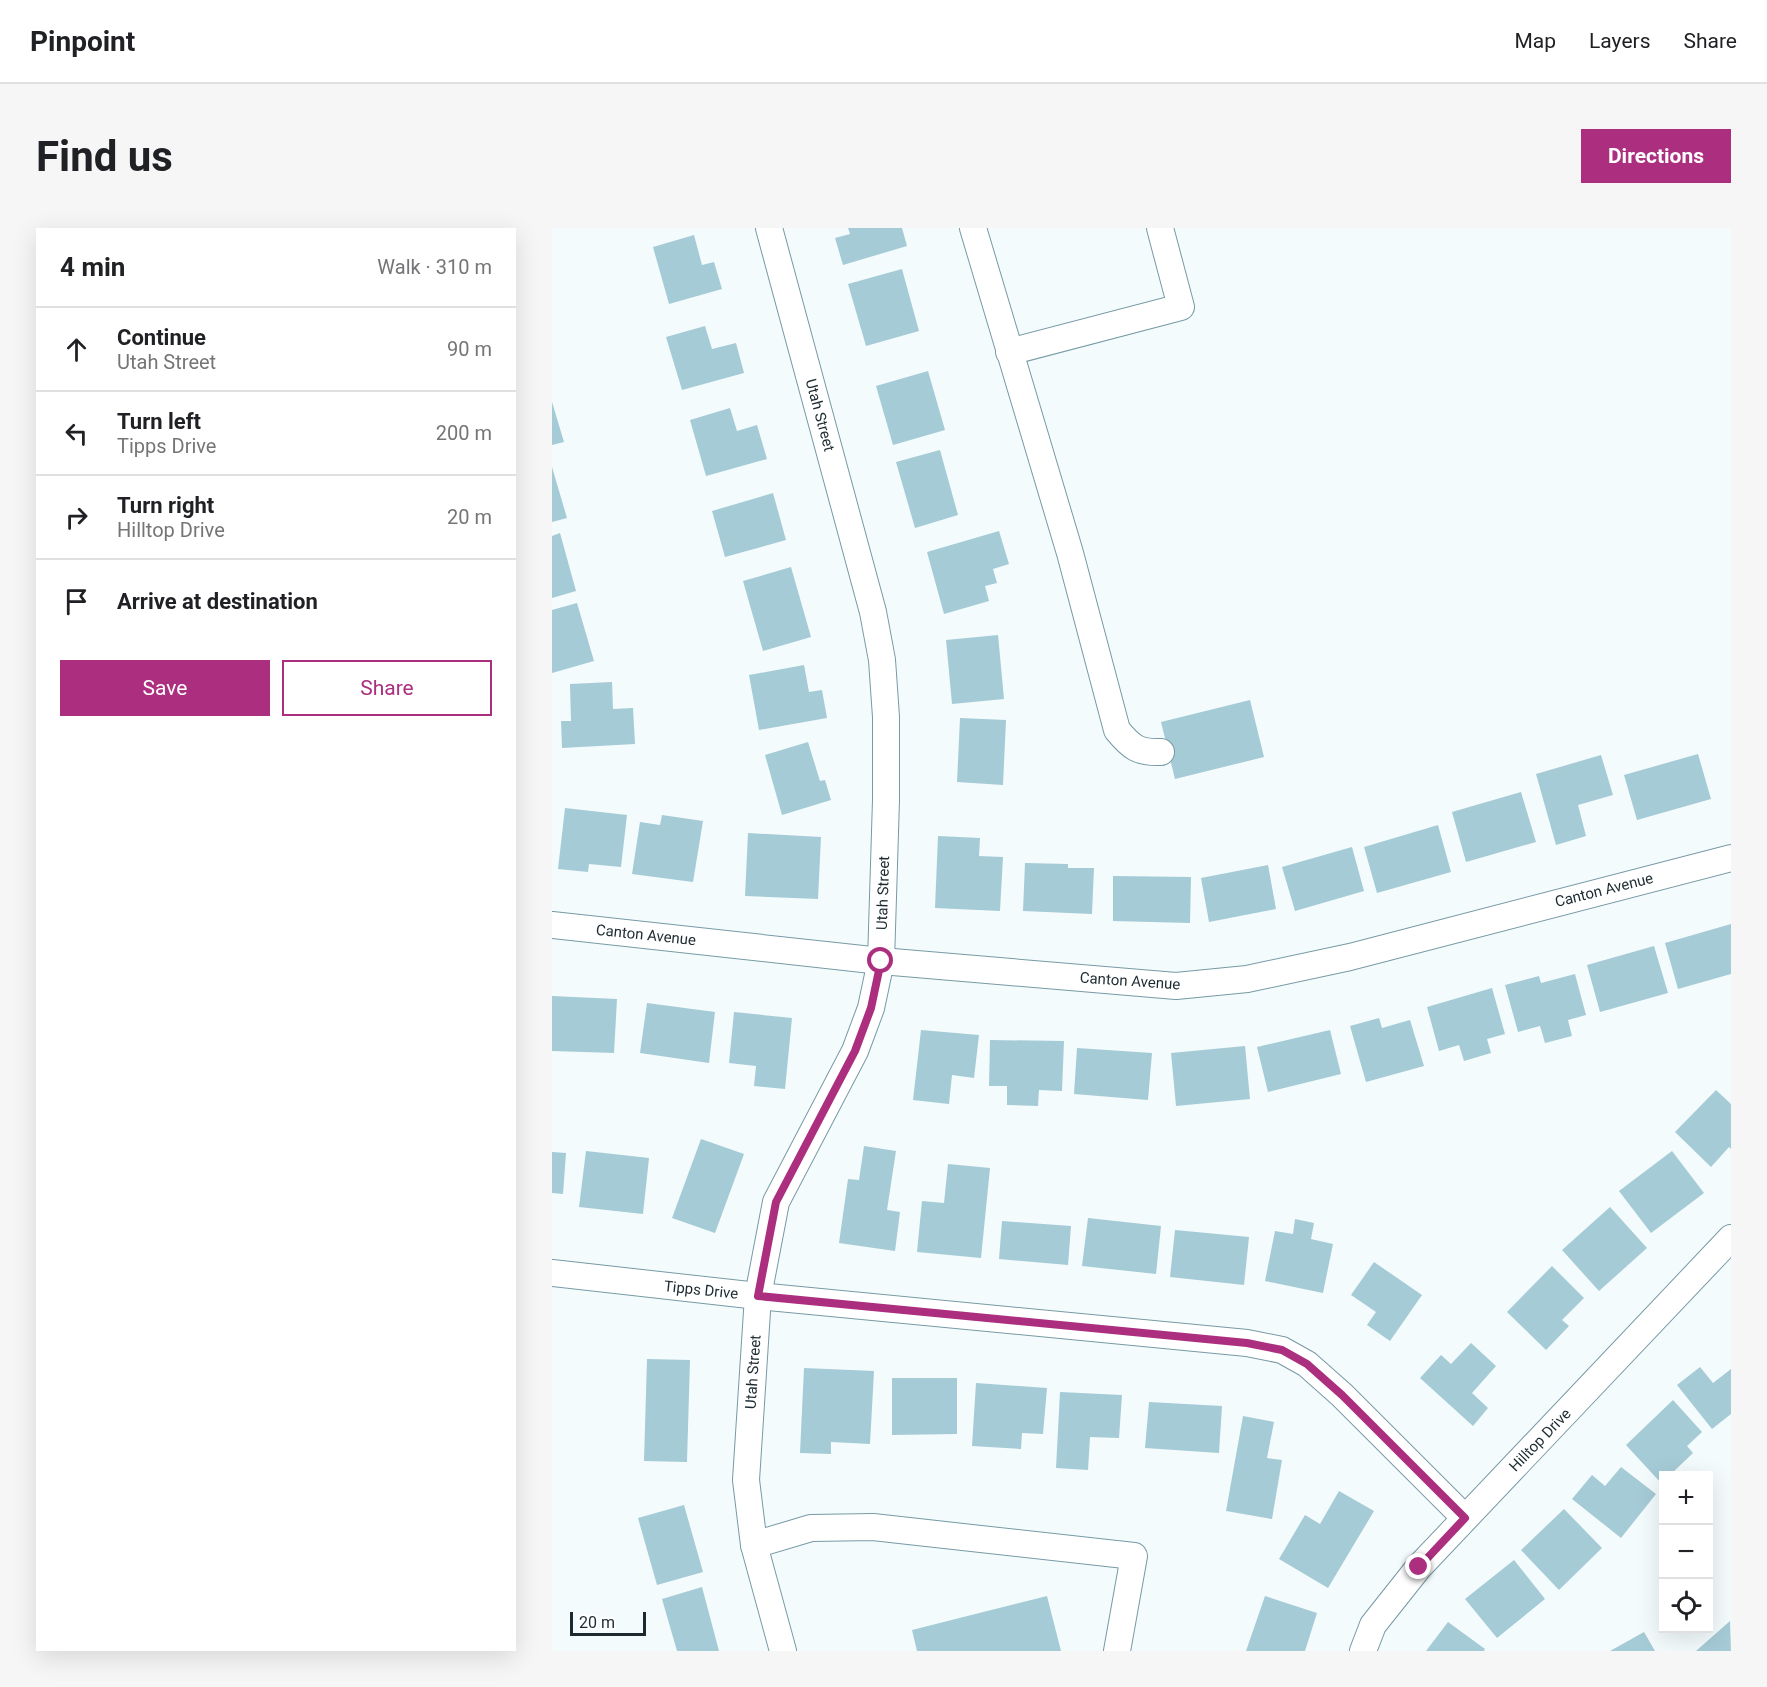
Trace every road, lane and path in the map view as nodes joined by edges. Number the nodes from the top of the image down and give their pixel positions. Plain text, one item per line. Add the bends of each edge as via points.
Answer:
1 (769, 228) edge
2 (973, 228) edge
3 (1161, 228) edge
4 (1009, 352) junction
5 (1161, 752) dead end
6 (1731, 858) edge
7 (552, 925) edge
8 (881, 961) junction
9 (1731, 1238) edge
10 (552, 1273) edge
11 (758, 1296) junction
12 (1465, 1518) junction
13 (754, 1545) junction
14 (783, 1651) edge
15 (1116, 1651) edge
16 (1363, 1651) edge

1 - 8 street, Utah Street via 873,612 882,660 886,800
2 - 4 street
3 - 4 street via 1181,307
4 - 5 street via 1070,553 1117,730 1130,747 1143,753
6 - 8 street, Canton Avenue via 1350,957 1247,979 1176,987
7 - 8 street, Canton Avenue
8 - 11 street, Utah Street via 871,1008 855,1051 776,1202
9 - 12 street, Hilltop Drive
10 - 11 street, Tipps Drive
11 - 12 street, Tipps Drive via 1247,1343 1282,1350 1307,1364 1342,1395
11 - 13 street, Utah Street via 746,1480
12 - 16 street, Hilltop Drive via 1373,1625
13 - 14 street, Utah Street
13 - 15 street via 811,1528 873,1527 1134,1556

